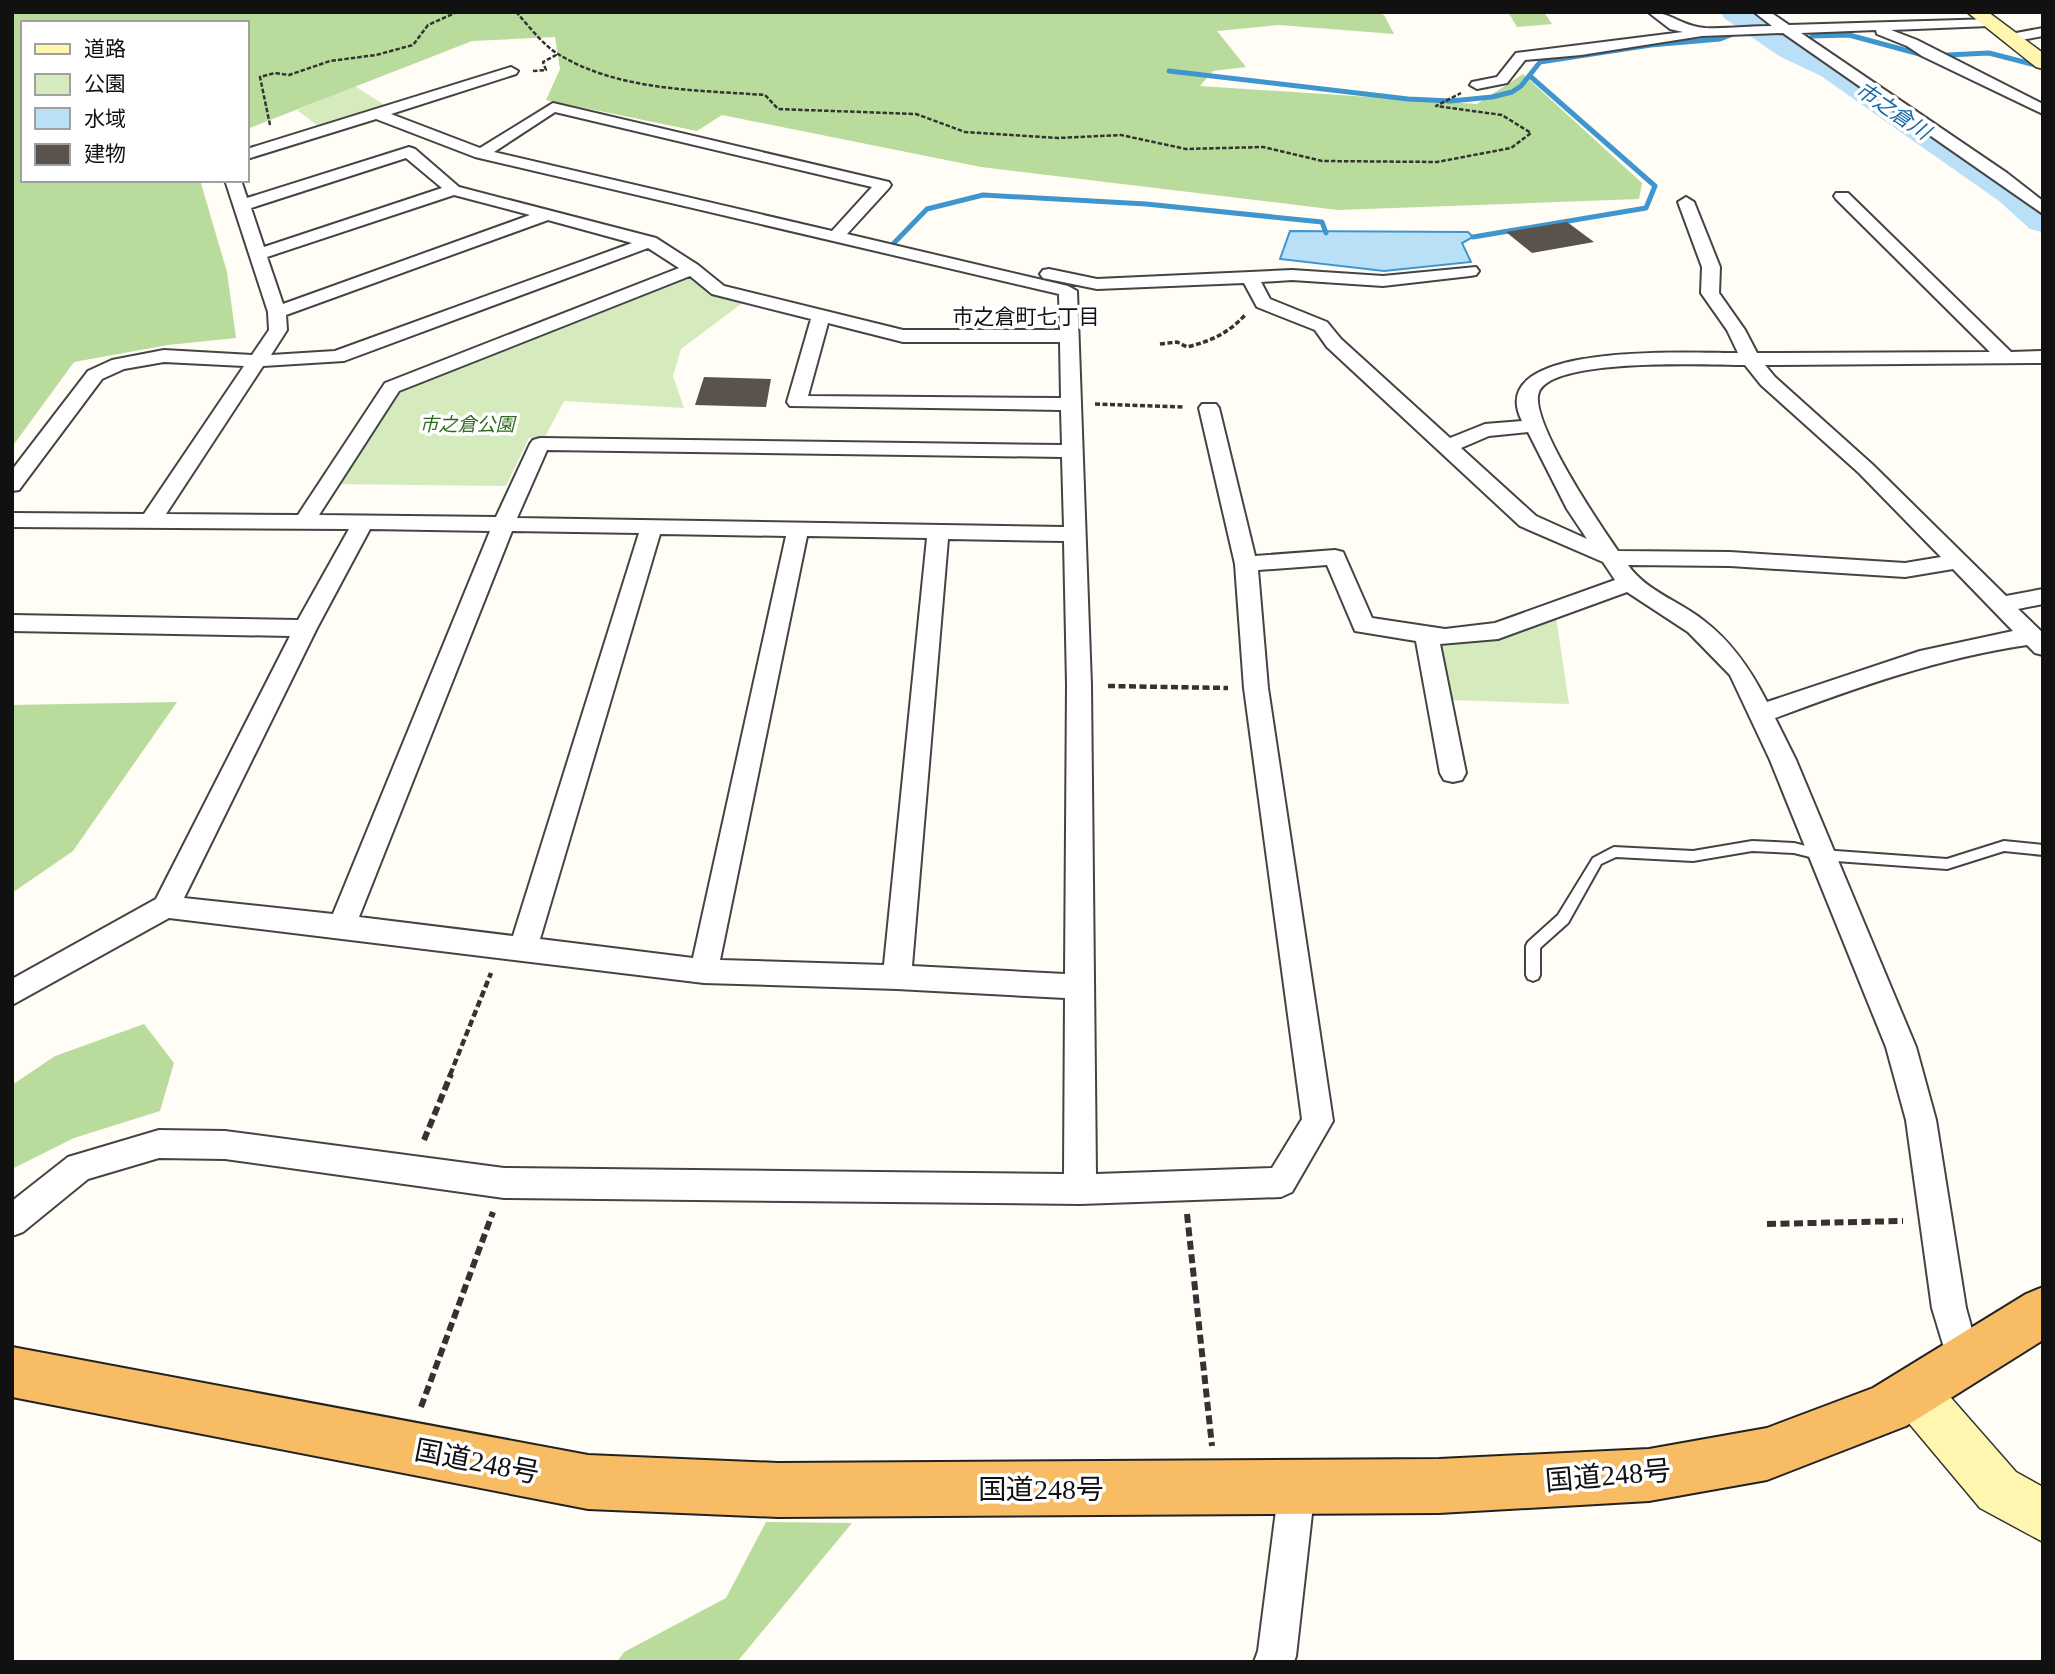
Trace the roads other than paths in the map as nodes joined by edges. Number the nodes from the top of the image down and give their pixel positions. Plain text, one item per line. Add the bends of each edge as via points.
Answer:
1 (1655, 12) edge
2 (1761, 12) edge
3 (1861, 12) edge
4 (1982, 17) edge
5 (1870, 28) junction
6 (1788, 31) junction
7 (1705, 32) junction
8 (2043, 32) edge
9 (2010, 38) junction
10 (2043, 63) edge
11 (511, 71) dead end
12 (1477, 85) road end
13 (2043, 110) edge
14 (377, 114) junction
15 (248, 154) edge
16 (481, 154) junction
17 (234, 182) edge
18 (453, 190) junction
19 (1842, 196) dead end
20 (1686, 202) dead end
21 (243, 205) junction
22 (2043, 209) edge
23 (547, 215) junction
24 (836, 236) junction
25 (650, 242) junction
26 (907, 253) junction
27 (257, 255) junction
28 (692, 269) junction
29 (1471, 271) dead end
30 (1250, 278) junction
31 (1263, 303) joint
32 (277, 312) junction
33 (821, 317) junction
34 (1071, 336) junction
35 (2043, 357) edge
36 (2007, 358) junction
37 (1751, 360) junction
38 (258, 361) junction
39 (1073, 404) junction
40 (1209, 408) road end
41 (1533, 425) junction
42 (1446, 447) junction
43 (1072, 451) junction
44 (12, 485) edge
45 (12, 520) edge
46 (151, 520) junction
47 (304, 522) junction
48 (363, 522) junction
49 (504, 524) junction
50 (652, 526) junction
51 (798, 528) junction
52 (938, 532) junction
53 (1074, 534) junction
54 (1613, 558) junction
55 (1960, 561) junction
56 (1246, 564) junction
57 (1629, 583) junction
58 (2043, 596) edge
59 (2003, 604) junction
60 (12, 622) edge
61 (305, 628) junction
62 (1426, 634) junction
63 (2038, 642) edge
64 (1759, 714) junction
65 (1453, 772) dead end
66 (2043, 850) edge
67 (1822, 855) junction
68 (166, 907) junction
69 (341, 926) junction
70 (512, 948) junction
71 (704, 971) junction
72 (1533, 975) dead end
73 (897, 977) junction
74 (1079, 987) junction
75 (12, 993) edge
76 (1080, 1189) junction
77 (12, 1220) edge
78 (2043, 1311) edge
79 (1964, 1362) junction
80 (12, 1371) edge
81 (1914, 1392) junction
82 (1297, 1487) junction
83 (2043, 1516) edge
84 (1273, 1662) edge

1 - 7 street via 1675,26
2 - 6 street
3 - 5 street
4 - 5 street
4 - 9 main road
5 - 6 street
5 - 13 street via 1912,43
6 - 7 street
6 - 22 street
7 - 12 street via 1521,56 1502,80
8 - 9 street
9 - 10 main road
11 - 14 street
14 - 15 street
14 - 16 street
16 - 24 street
16 - 24 street via 553,107 883,185
17 - 21 street
18 - 21 street via 409,152
18 - 23 street
18 - 27 street
19 - 36 street
20 - 37 street via 1711,267 1710,293
21 - 27 street
23 - 25 street
23 - 32 street
24 - 26 street
25 - 28 street
25 - 38 street via 337,358
26 - 30 street via 928,249 1097,284
26 - 34 street via 1068,291
27 - 32 street
28 - 33 street via 718,290
28 - 47 street via 392,387
29 - 30 street via 1383,281 1292,275
30 - 31 street
31 - 42 street via 1321,326
32 - 38 street via 278,330
33 - 34 street via 903,336
33 - 39 street via 797,402
34 - 39 street
35 - 36 street
36 - 37 street
37 - 41 street via 1612,360 1563,368 1536,380 1528,394
37 - 55 street
38 - 44 street via 164,356 119,364 96,375
38 - 46 street
39 - 43 street
40 - 56 street
41 - 42 street via 1485,430
41 - 54 street via 1578,509
42 - 54 street via 1528,521
43 - 49 street via 540,444
43 - 53 street
45 - 46 street
46 - 47 street
47 - 48 street
48 - 49 street
48 - 61 street
49 - 50 street
49 - 69 street
50 - 51 street
50 - 70 street
51 - 52 street
51 - 71 street
52 - 53 street
52 - 73 street
53 - 74 street
54 - 55 street via 1730,559 1905,570
54 - 57 street
55 - 59 street
56 - 62 street via 1335,557 1363,625
56 - 76 street via 1256,688 1318,1121 1281,1182
57 - 62 street via 1498,631 1445,637
57 - 64 street via 1696,626 1740,671
58 - 59 street
59 - 63 street
60 - 61 street
61 - 68 street
62 - 65 street
63 - 64 street via 1990,641 1862,677
64 - 67 street
66 - 67 lane via 2004,846 1948,864
67 - 72 lane via 1752,846 1693,856 1614,852 1597,861 1563,919 1533,946
67 - 79 street via 1901,1047 1921,1120 1949,1308
68 - 69 street
68 - 75 street
69 - 70 street
70 - 71 street
71 - 73 street
73 - 74 street
74 - 76 street
76 - 77 street via 504,1183 225,1145 159,1144 79,1167
78 - 79 highway, 国道248号
79 - 81 highway, 国道248号
80 - 82 highway, 国道248号 via 588,1482 778,1490
81 - 82 highway, 国道248号 via 1888,1408 1768,1454 1649,1475 1439,1486
81 - 83 main road via 1998,1490
82 - 84 street

